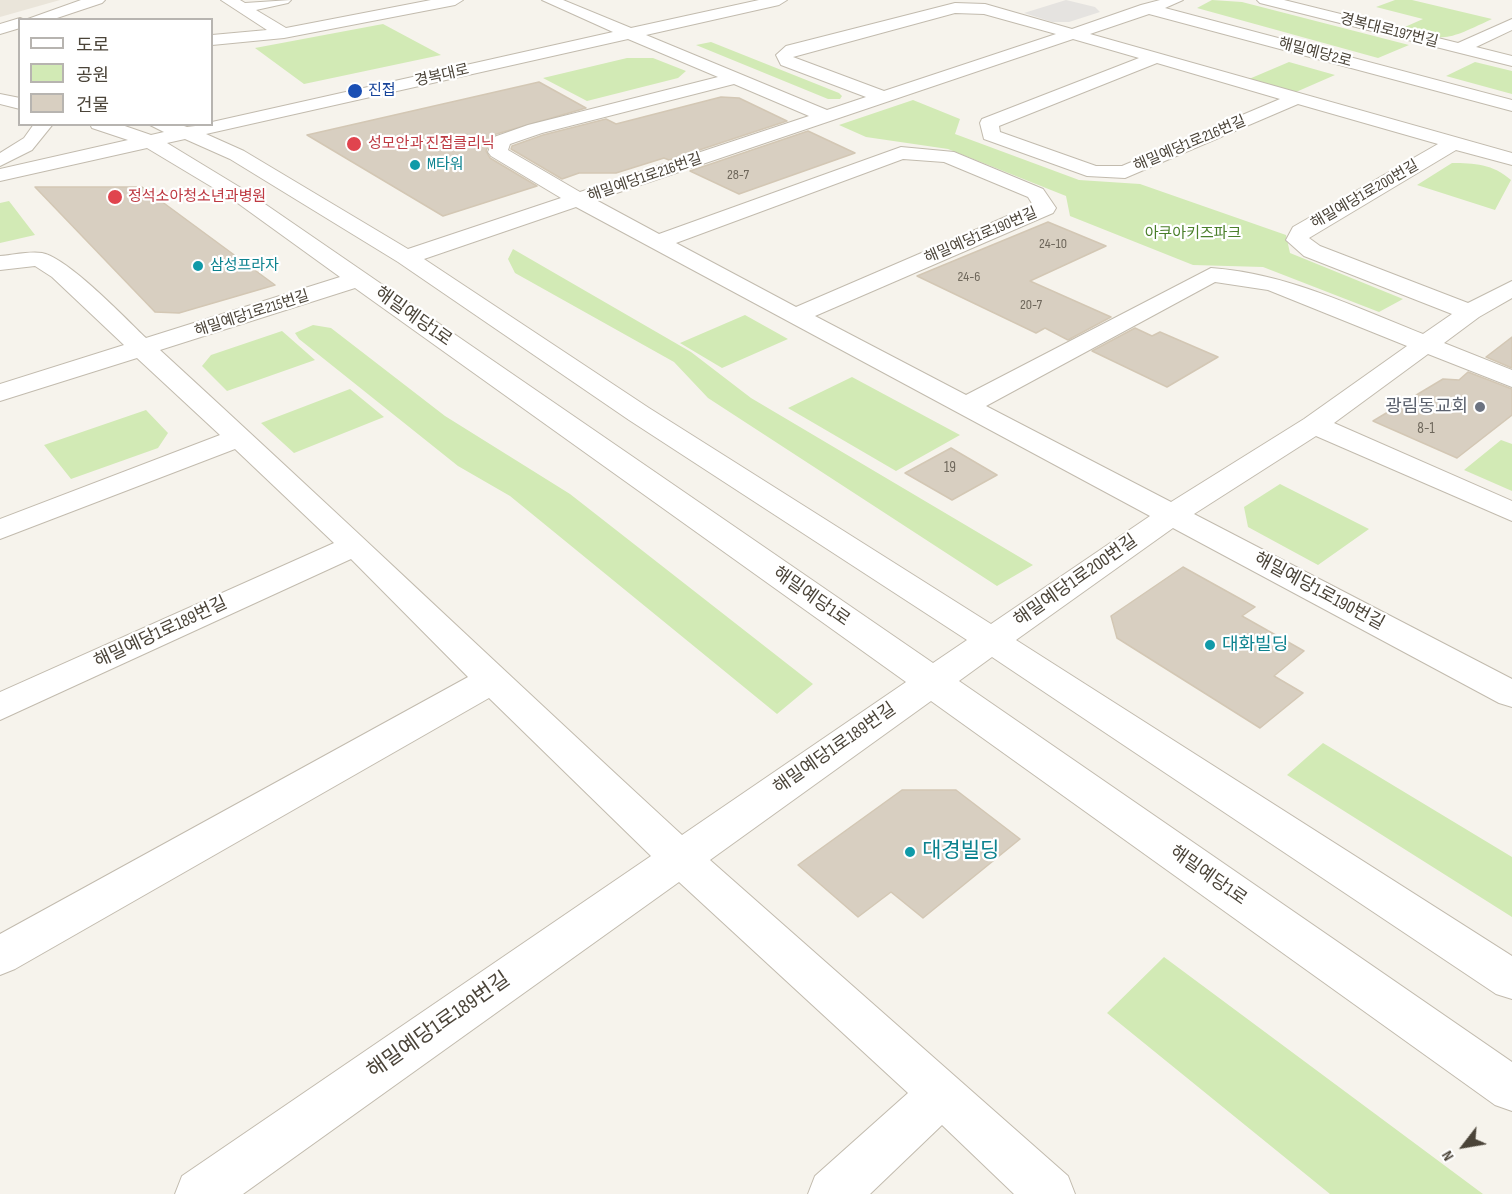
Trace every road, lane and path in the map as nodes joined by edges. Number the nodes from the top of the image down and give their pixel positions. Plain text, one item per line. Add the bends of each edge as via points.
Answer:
1 (97, 0) edge
2 (229, 0) edge
3 (283, 0) edge
4 (455, 0) edge
5 (549, 0) edge
6 (779, 0) edge
7 (1118, 0) edge
8 (1175, 0) edge
9 (1265, 0) edge
10 (1358, 4) dead end
11 (243, 8) junction
12 (1149, 9) junction
13 (1328, 15) junction
14 (41, 18) edge
15 (18, 24) edge
16 (1512, 24) edge
17 (0, 29) edge
18 (284, 33) junction
19 (633, 33) junction
20 (1072, 34) junction
21 (213, 40) edge
22 (1460, 48) junction
23 (1155, 58) junction
24 (1512, 61) edge
25 (735, 78) junction
26 (0, 87) edge
27 (18, 91) edge
28 (882, 97) junction
29 (0, 99) edge
30 (1295, 99) junction
31 (18, 104) edge
32 (1512, 106) edge
33 (825, 116) junction
34 (43, 126) edge
35 (111, 126) edge
36 (154, 133) edge
37 (189, 134) junction
38 (1454, 142) junction
39 (1512, 159) edge
40 (0, 160) edge
41 (0, 175) edge
42 (579, 200) junction
43 (657, 242) junction
44 (406, 257) junction
45 (0, 263) edge
46 (358, 279) junction
47 (1512, 288) edge
48 (1470, 312) junction
49 (795, 316) junction
50 (1427, 345) junction
51 (145, 349) junction
52 (1512, 379) edge
53 (0, 393) edge
54 (967, 405) junction
55 (1314, 425) junction
56 (238, 438) junction
57 (1512, 512) edge
58 (1171, 515) junction
59 (0, 530) edge
60 (355, 545) junction
61 (990, 640) junction
62 (492, 680) junction
63 (930, 682) junction
64 (1512, 694) edge
65 (0, 707) edge
66 (679, 857) junction
67 (0, 956) edge
68 (1512, 980) edge
69 (1512, 1089) edge
70 (942, 1094) junction
71 (200, 1194) edge
72 (833, 1194) edge
73 (1050, 1194) edge

1 - 14 street
2 - 11 street
3 - 11 street
4 - 18 street
5 - 19 street
6 - 19 street, 경복대로
7 - 12 street, 해밀예당2로
8 - 12 street, 해밀예당1로216번길
9 - 13 street, 경복대로197번길
10 - 13 street
11 - 18 street
12 - 20 street, 해밀예당1로216번길
12 - 32 street, 해밀예당2로
13 - 22 street, 경복대로197번길
15 - 17 street
16 - 22 street
18 - 21 street
19 - 25 street
19 - 37 street, 경복대로
20 - 23 street
20 - 28 street, 해밀예당1로216번길
20 - 28 street via 985,9 955,8 784,55 787,61
22 - 24 street, 경복대로197번길
23 - 30 street
23 - 30 street, 해밀예당1로216번길 via 989,123 991,135 1094,172 1125,172
25 - 33 street
25 - 42 street, 해밀예당1로190번길 via 501,141 498,152
26 - 27 street
28 - 33 street, 해밀예당1로216번길
29 - 31 street
30 - 38 street
33 - 42 street, 해밀예당1로216번길
34 - 40 street via 39,135 19,152
35 - 36 street, 해밀예당1로
36 - 37 street, 경복대로
36 - 41 street, 경복대로
36 - 46 street, 해밀예당1로
37 - 44 street via 237,155
38 - 39 street
38 - 48 street, 해밀예당1로200번길 via 1301,232 1297,240 1312,251
42 - 43 street, 해밀예당1로190번길
42 - 44 street, 해밀예당1로216번길
43 - 49 street, 해밀예당1로190번길
43 - 49 street, 해밀예당1로190번길 via 901,153 947,156 1036,193 1045,208
44 - 61 street via 639,414
45 - 51 street via 39,259 60,272
46 - 51 street, 해밀예당1로215번길
46 - 63 street, 해밀예당1로
47 - 48 street, 해밀예당1로200번길
48 - 50 street, 해밀예당1로200번길
49 - 54 street, 해밀예당1로190번길
50 - 52 street
50 - 54 street via 1275,285 1211,275
50 - 55 street, 해밀예당1로200번길
51 - 53 street, 해밀예당1로215번길
51 - 56 street
54 - 58 street, 해밀예당1로190번길
55 - 57 street
55 - 58 street, 해밀예당1로200번길
56 - 59 street
56 - 60 street
58 - 61 street, 해밀예당1로200번길
58 - 64 street, 해밀예당1로190번길
60 - 62 street
60 - 65 street, 해밀예당1로189번길
61 - 63 street, 해밀예당1로189번길
61 - 68 street
62 - 66 street
62 - 67 street
63 - 66 street, 해밀예당1로189번길
63 - 69 street, 해밀예당1로
66 - 70 street
66 - 71 street, 해밀예당1로189번길
70 - 72 street
70 - 73 street

